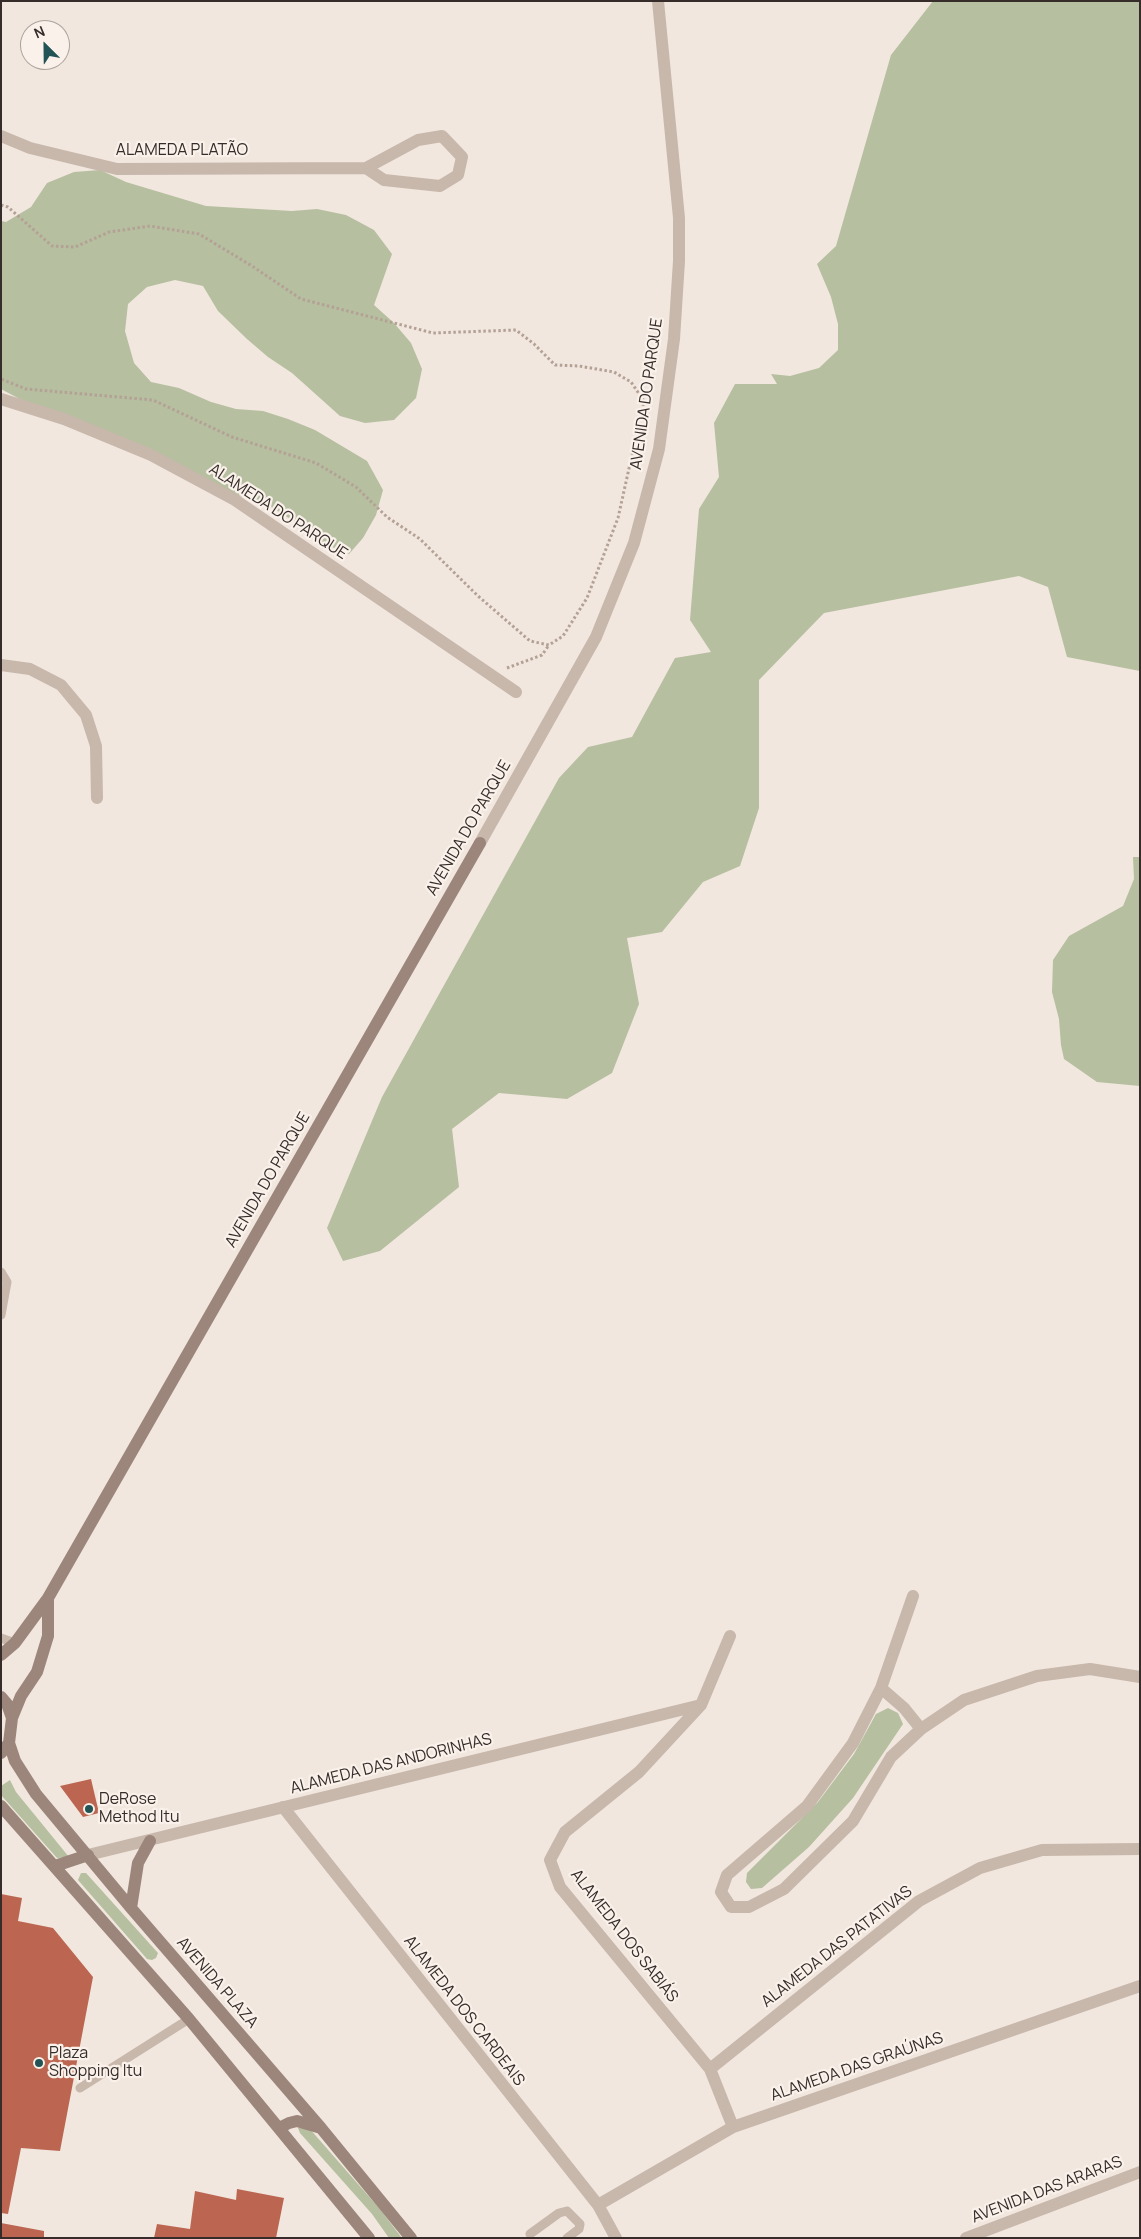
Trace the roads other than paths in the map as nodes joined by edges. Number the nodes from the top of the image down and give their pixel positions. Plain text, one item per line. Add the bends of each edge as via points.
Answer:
1 (658, 1) edge
2 (1, 136) edge
3 (366, 168) junction
4 (1, 399) edge
5 (1, 665) edge
6 (516, 692) dead end
7 (97, 798) dead end
8 (1, 1272) edge
9 (1, 1315) edge
10 (913, 1596) dead end
11 (48, 1598) junction
12 (730, 1636) dead end
13 (1, 1638) edge
14 (15, 1643) junction
15 (1, 1656) edge
16 (1140, 1678) edge
17 (881, 1688) junction
18 (1, 1697) edge
19 (701, 1705) junction
20 (12, 1718) junction
21 (921, 1729) junction
22 (5, 1748) edge
23 (1, 1806) edge
24 (283, 1807) junction
25 (150, 1841) junction
26 (1140, 1849) edge
27 (88, 1856) junction
28 (55, 1866) junction
29 (131, 1908) junction
30 (1140, 1986) edge
31 (189, 2019) junction
32 (710, 2069) junction
33 (80, 2088) dead end
34 (279, 2128) junction
35 (321, 2128) junction
36 (733, 2128) junction
37 (1140, 2172) edge
38 (598, 2205) junction
39 (530, 2234) dead end
40 (369, 2238) edge
41 (411, 2238) edge
42 (568, 2238) edge
43 (616, 2238) edge
44 (966, 2238) edge

1 - 11 street, AVENIDA DO PARQUE via 679,244 674,339 659,449 634,543 596,637
2 - 3 street, ALAMEDA PLATÃO via 30,148 117,169
3 - 3 street via 384,180 440,186 458,175 462,157 442,136 418,140
4 - 6 street, ALAMEDA DO PARQUE via 64,419 151,455 235,500
5 - 7 street via 30,670 61,685 86,715 96,746
8 - 9 lane via 7,1282
10 - 17 street
11 - 14 street, AVENIDA DO PARQUE
11 - 20 street, AVENIDA DO PARQUE via 48,1636 37,1672 21,1696
12 - 19 street, ALAMEDA DOS SABIÁS
13 - 14 lane
14 - 15 street, AVENIDA DO PARQUE
16 - 21 street via 1090,1669 1037,1676 964,1700
17 - 21 street
17 - 21 street via 853,1743 807,1806 726,1875 721,1892 731,1907 749,1907 784,1889 853,1821 891,1757
18 - 20 street
19 - 24 street, ALAMEDA DAS ANDORINHAS
19 - 32 street, ALAMEDA DOS SABIÁS via 639,1772 564,1832 550,1860 560,1887
20 - 22 street, AVENIDA DO PARQUE
22 - 27 street, AVENIDA PLAZA via 36,1794
23 - 28 street
24 - 25 street, ALAMEDA DAS ANDORINHAS
24 - 38 street, ALAMEDA DOS CARDEAIS
25 - 27 street, ALAMEDA DAS ANDORINHAS
25 - 29 street via 138,1863
26 - 32 street, ALAMEDA DAS PATATIVAS via 1042,1850 980,1868 919,1901
27 - 28 street
27 - 29 street, AVENIDA PLAZA
28 - 31 street
29 - 35 street, AVENIDA PLAZA
30 - 36 street, ALAMEDA DAS GRAÚNAS
31 - 33 lane
31 - 34 street
32 - 36 street, ALAMEDA DOS SABIÁS
34 - 35 street via 297,2121
34 - 40 street
35 - 41 street, AVENIDA PLAZA
36 - 38 street, ALAMEDA DAS GRAÚNAS
37 - 44 street, AVENIDA DAS ARARAS
38 - 43 street, ALAMEDA DOS CARDEAIS
39 - 42 lane via 559,2213 567,2211 580,2224

